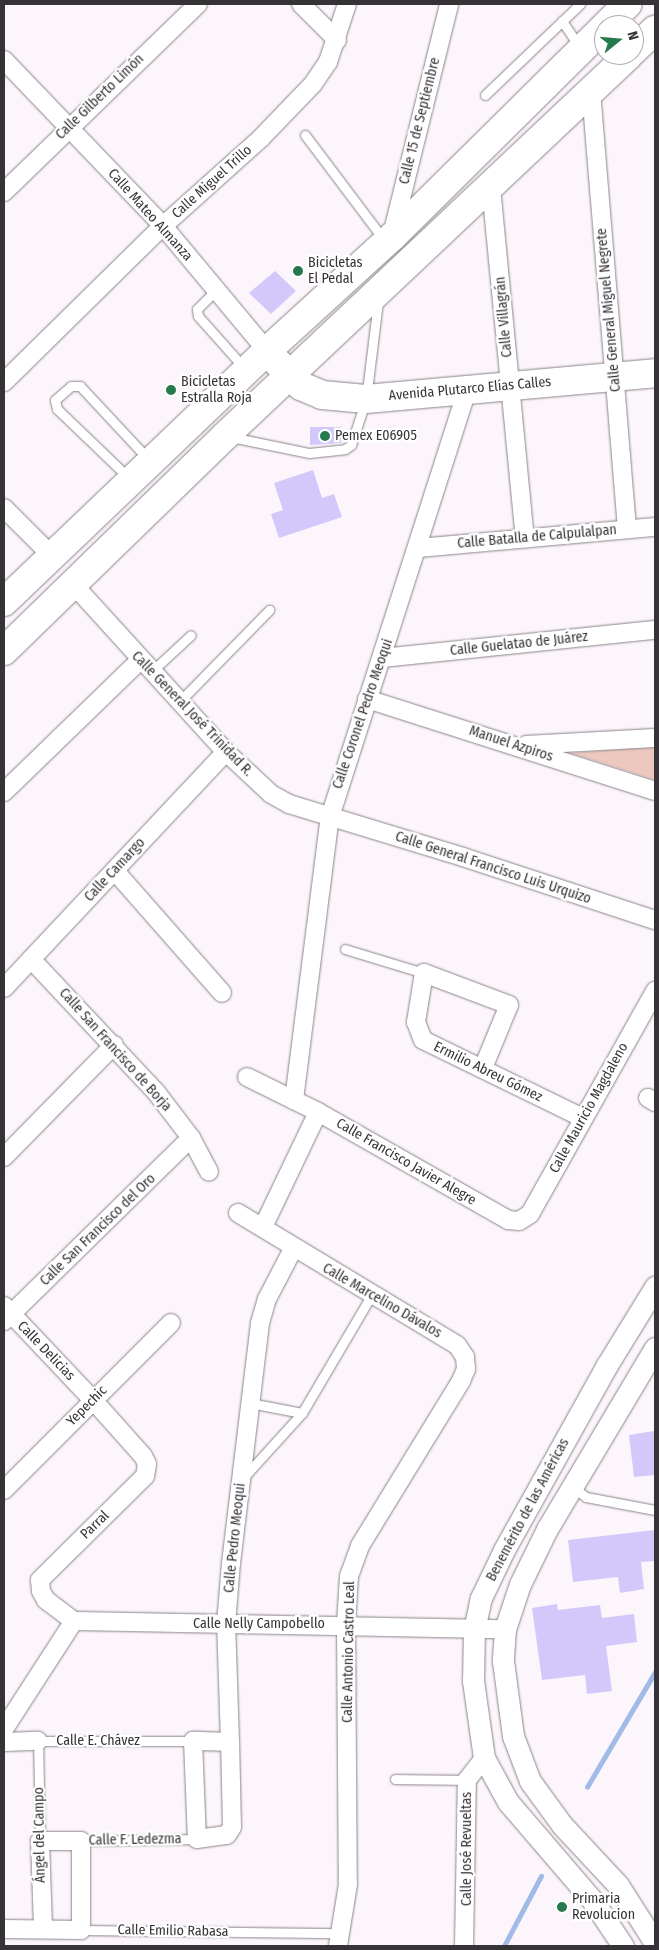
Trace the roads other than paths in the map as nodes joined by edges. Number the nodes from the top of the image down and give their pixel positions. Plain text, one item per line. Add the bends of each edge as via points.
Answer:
1 (198, 4) edge
2 (302, 4) edge
3 (347, 4) edge
4 (449, 4) edge
5 (580, 4) edge
6 (628, 4) edge
7 (616, 15) edge
8 (562, 21) junction
9 (655, 30) edge
10 (594, 37) edge
11 (337, 40) junction
12 (644, 40) edge
13 (581, 50) junction
14 (4, 60) edge
15 (618, 65) edge
16 (591, 91) junction
17 (485, 95) dead end
18 (69, 128) junction
19 (305, 135) dead end
20 (491, 187) junction
21 (4, 192) edge
22 (163, 226) junction
23 (389, 240) junction
24 (216, 290) junction
25 (380, 291) junction
26 (267, 351) junction
27 (246, 371) junction
28 (655, 373) edge
29 (289, 376) junction
30 (615, 376) junction
31 (4, 382) edge
32 (510, 385) junction
33 (468, 388) junction
34 (366, 399) junction
35 (224, 436) junction
36 (152, 462) junction
37 (132, 481) junction
38 (4, 508) edge
39 (655, 527) edge
40 (627, 529) junction
41 (524, 538) junction
42 (419, 548) junction
43 (52, 556) junction
44 (74, 584) junction
45 (4, 602) edge
46 (269, 610) dead end
47 (655, 630) edge
48 (191, 635) dead end
49 (4, 651) edge
50 (382, 658) junction
51 (146, 666) junction
52 (367, 699) junction
53 (179, 702) junction
54 (655, 738) edge
55 (516, 745) junction
56 (226, 752) junction
57 (655, 791) edge
58 (4, 792) edge
59 (330, 817) junction
60 (115, 871) junction
61 (655, 920) edge
62 (345, 949) dead end
63 (31, 959) junction
64 (424, 973) junction
65 (4, 988) edge
66 (655, 992) edge
67 (222, 994) dead end
68 (114, 1045) junction
69 (483, 1068) junction
70 (247, 1077) dead end
71 (294, 1100) junction
72 (318, 1112) junction
73 (583, 1118) junction
74 (192, 1138) junction
75 (4, 1157) edge
76 (209, 1172) dead end
77 (238, 1213) dead end
78 (519, 1221) joint
79 (263, 1227) junction
80 (293, 1249) junction
81 (655, 1287) edge
82 (371, 1296) junction
83 (6, 1314) edge
84 (170, 1323) dead end
85 (655, 1348) edge
86 (465, 1357) joint
87 (93, 1400) junction
88 (250, 1402) junction
89 (302, 1413) junction
90 (147, 1464) joint
91 (242, 1480) junction
92 (573, 1487) junction
93 (4, 1490) edge
94 (655, 1510) edge
95 (74, 1621) junction
96 (226, 1624) junction
97 (346, 1624) junction
98 (505, 1629) junction
99 (474, 1630) junction
100 (4, 1729) edge
101 (193, 1741) junction
102 (4, 1742) edge
103 (38, 1742) junction
104 (230, 1742) junction
105 (484, 1758) junction
106 (395, 1779) dead end
107 (467, 1780) junction
108 (229, 1834) joint
109 (197, 1839) junction
110 (40, 1841) junction
111 (81, 1841) junction
112 (4, 1929) edge
113 (43, 1929) junction
114 (81, 1930) junction
115 (340, 1940) edge
116 (655, 1943) edge
117 (464, 1946) edge
118 (623, 1946) edge

1 - 18 street, Calle Gilberto Limón
2 - 11 street
3 - 11 street, Calle Miguel Trillo
4 - 23 street, Calle 15 de Septiembre
5 - 8 lane
6 - 7 main road
8 - 13 lane
8 - 17 lane
9 - 12 main road
10 - 13 main road
11 - 22 street, Calle Miguel Trillo via 328,62 288,111
13 - 23 main road
14 - 18 street, Calle Mateo Almanza
15 - 16 main road
16 - 20 main road
16 - 30 street, Calle General Miguel Negrete
18 - 21 street, Calle Gilberto Limón
18 - 22 street, Calle Mateo Almanza
19 - 23 lane
20 - 25 main road
20 - 32 street, Calle Villagrán
22 - 24 street, Calle Mateo Almanza
22 - 31 street, Calle Miguel Trillo
23 - 26 main road
24 - 26 street, Calle Mateo Almanza
24 - 27 lane via 197,309 198,316
25 - 29 main road
25 - 34 lane
26 - 27 main road
26 - 29 main road, Calle Mateo Almanza
27 - 36 main road
28 - 30 main road, Avenida Plutarco Elías Calles
29 - 34 main road, Avenida Plutarco Elías Calles via 301,386 322,395
29 - 35 main road
30 - 32 main road, Avenida Plutarco Elías Calles
30 - 40 street, Calle General Miguel Negrete
32 - 33 main road, Avenida Plutarco Elías Calles
32 - 41 street, Calle Villagrán
33 - 34 main road, Avenida Plutarco Elías Calles
33 - 42 street, Calle Coronel Pedro Meoqui
34 - 35 lane via 354,439 344,449 309,453
35 - 44 main road
36 - 37 main road
36 - 37 lane via 80,386 71,386 56,400 56,409
37 - 43 main road
38 - 43 street
39 - 40 street, Calle Batalla de Calpulalpan
40 - 41 street, Calle Batalla de Calpulalpan
41 - 42 street, Calle Batalla de Calpulalpan
42 - 50 street, Calle Coronel Pedro Meoqui
43 - 45 main road
44 - 49 main road
44 - 51 street, Calle General José Trinidad R.
46 - 53 lane
47 - 50 street, Calle Guelatao de Juárez
48 - 51 lane
50 - 52 street, Calle Coronel Pedro Meoqui
51 - 53 street, Calle General José Trinidad R.
51 - 58 street
52 - 55 street, Manuel Azpiros
52 - 59 street, Calle Coronel Pedro Meoqui
53 - 56 street, Calle General José Trinidad R.
54 - 55 street
55 - 57 street, Manuel Azpiros
56 - 59 street, Calle General José Trinidad R. via 271,794
56 - 60 street, Calle Camargo
59 - 61 street, Calle General Francisco Luis Urquizo
59 - 71 street, Calle Coronel Pedro Meoqui
60 - 63 street, Calle Camargo
60 - 67 street
62 - 64 lane
63 - 65 street, Calle Camargo
63 - 68 street, Calle San Francisco de Borja
64 - 69 street, Ermilio Abreu Gómez via 416,1022 420,1036
64 - 69 street via 509,1005
66 - 73 street, Calle Mauricio Magdaleno
68 - 74 street, Calle San Francisco de Borja
68 - 75 street
69 - 73 street, Ermilio Abreu Gómez
70 - 71 street, Calle Francisco Javier Alegre
71 - 72 street, Calle Francisco Javier Alegre
72 - 78 street, Calle Francisco Javier Alegre via 508,1220
72 - 79 street
73 - 78 street, Calle Mauricio Magdaleno via 530,1214
74 - 76 street, Calle San Francisco de Borja
74 - 83 street, Calle San Francisco del Oro
77 - 79 street, Calle Marcelino Dávalos
79 - 80 street, Calle Marcelino Dávalos
80 - 82 street, Calle Marcelino Dávalos
80 - 88 street, Calle Pedro Meoqui via 266,1299
81 - 99 street, Benemérito de las Américas via 607,1365 504,1550 481,1598
82 - 86 street, Calle Marcelino Dávalos via 457,1345
82 - 89 lane
83 - 87 street, Calle Delicias
84 - 87 street, Yepechic
85 - 92 street, Benemérito de las Américas
86 - 97 street, Calle Antonio Castro Leal via 466,1369 461,1381 360,1546 350,1576
87 - 90 street, Calle Delicias
87 - 93 street, Yepechic
88 - 89 lane
88 - 91 street, Calle Pedro Meoqui
89 - 91 lane
90 - 95 street, Parral via 145,1476 44,1574 40,1585 46,1600
91 - 96 street, Calle Pedro Meoqui
92 - 94 lane via 586,1497
92 - 98 street, Benemérito de las Américas via 520,1584
95 - 96 street, Calle Nelly Campobello
95 - 100 street
96 - 97 street, Calle Nelly Campobello
96 - 104 street, Calle Pedro Meoqui
97 - 99 street, Calle Nelly Campobello
97 - 115 street, Calle Antonio Castro Leal via 348,1884
98 - 99 street, Calle Nelly Campobello
98 - 116 street, Benemérito de las Américas via 505,1696 515,1742 530,1780 562,1825 618,1885
99 - 105 street, Benemérito de las Américas via 473,1681
101 - 103 lane, Calle E. Chávez
101 - 104 street, Calle E. Chávez
101 - 109 street
102 - 103 street, Calle E. Chávez
103 - 110 lane, Ángel del Campo
104 - 108 street, Calle Pedro Meoqui via 232,1827
105 - 107 street, Calle José Revueltas
105 - 118 street, Benemérito de las Américas via 508,1802 593,1901
106 - 107 lane
107 - 117 street, Calle José Revueltas
108 - 109 street, Calle F. Ledezma
109 - 111 lane, Calle F. Ledezma
110 - 111 street, Calle F. Ledezma
110 - 113 street, Ángel del Campo
111 - 114 street
112 - 113 street, Calle Emilio Rabasa
113 - 114 street, Calle Emilio Rabasa
114 - 115 lane, Calle Emilio Rabasa

